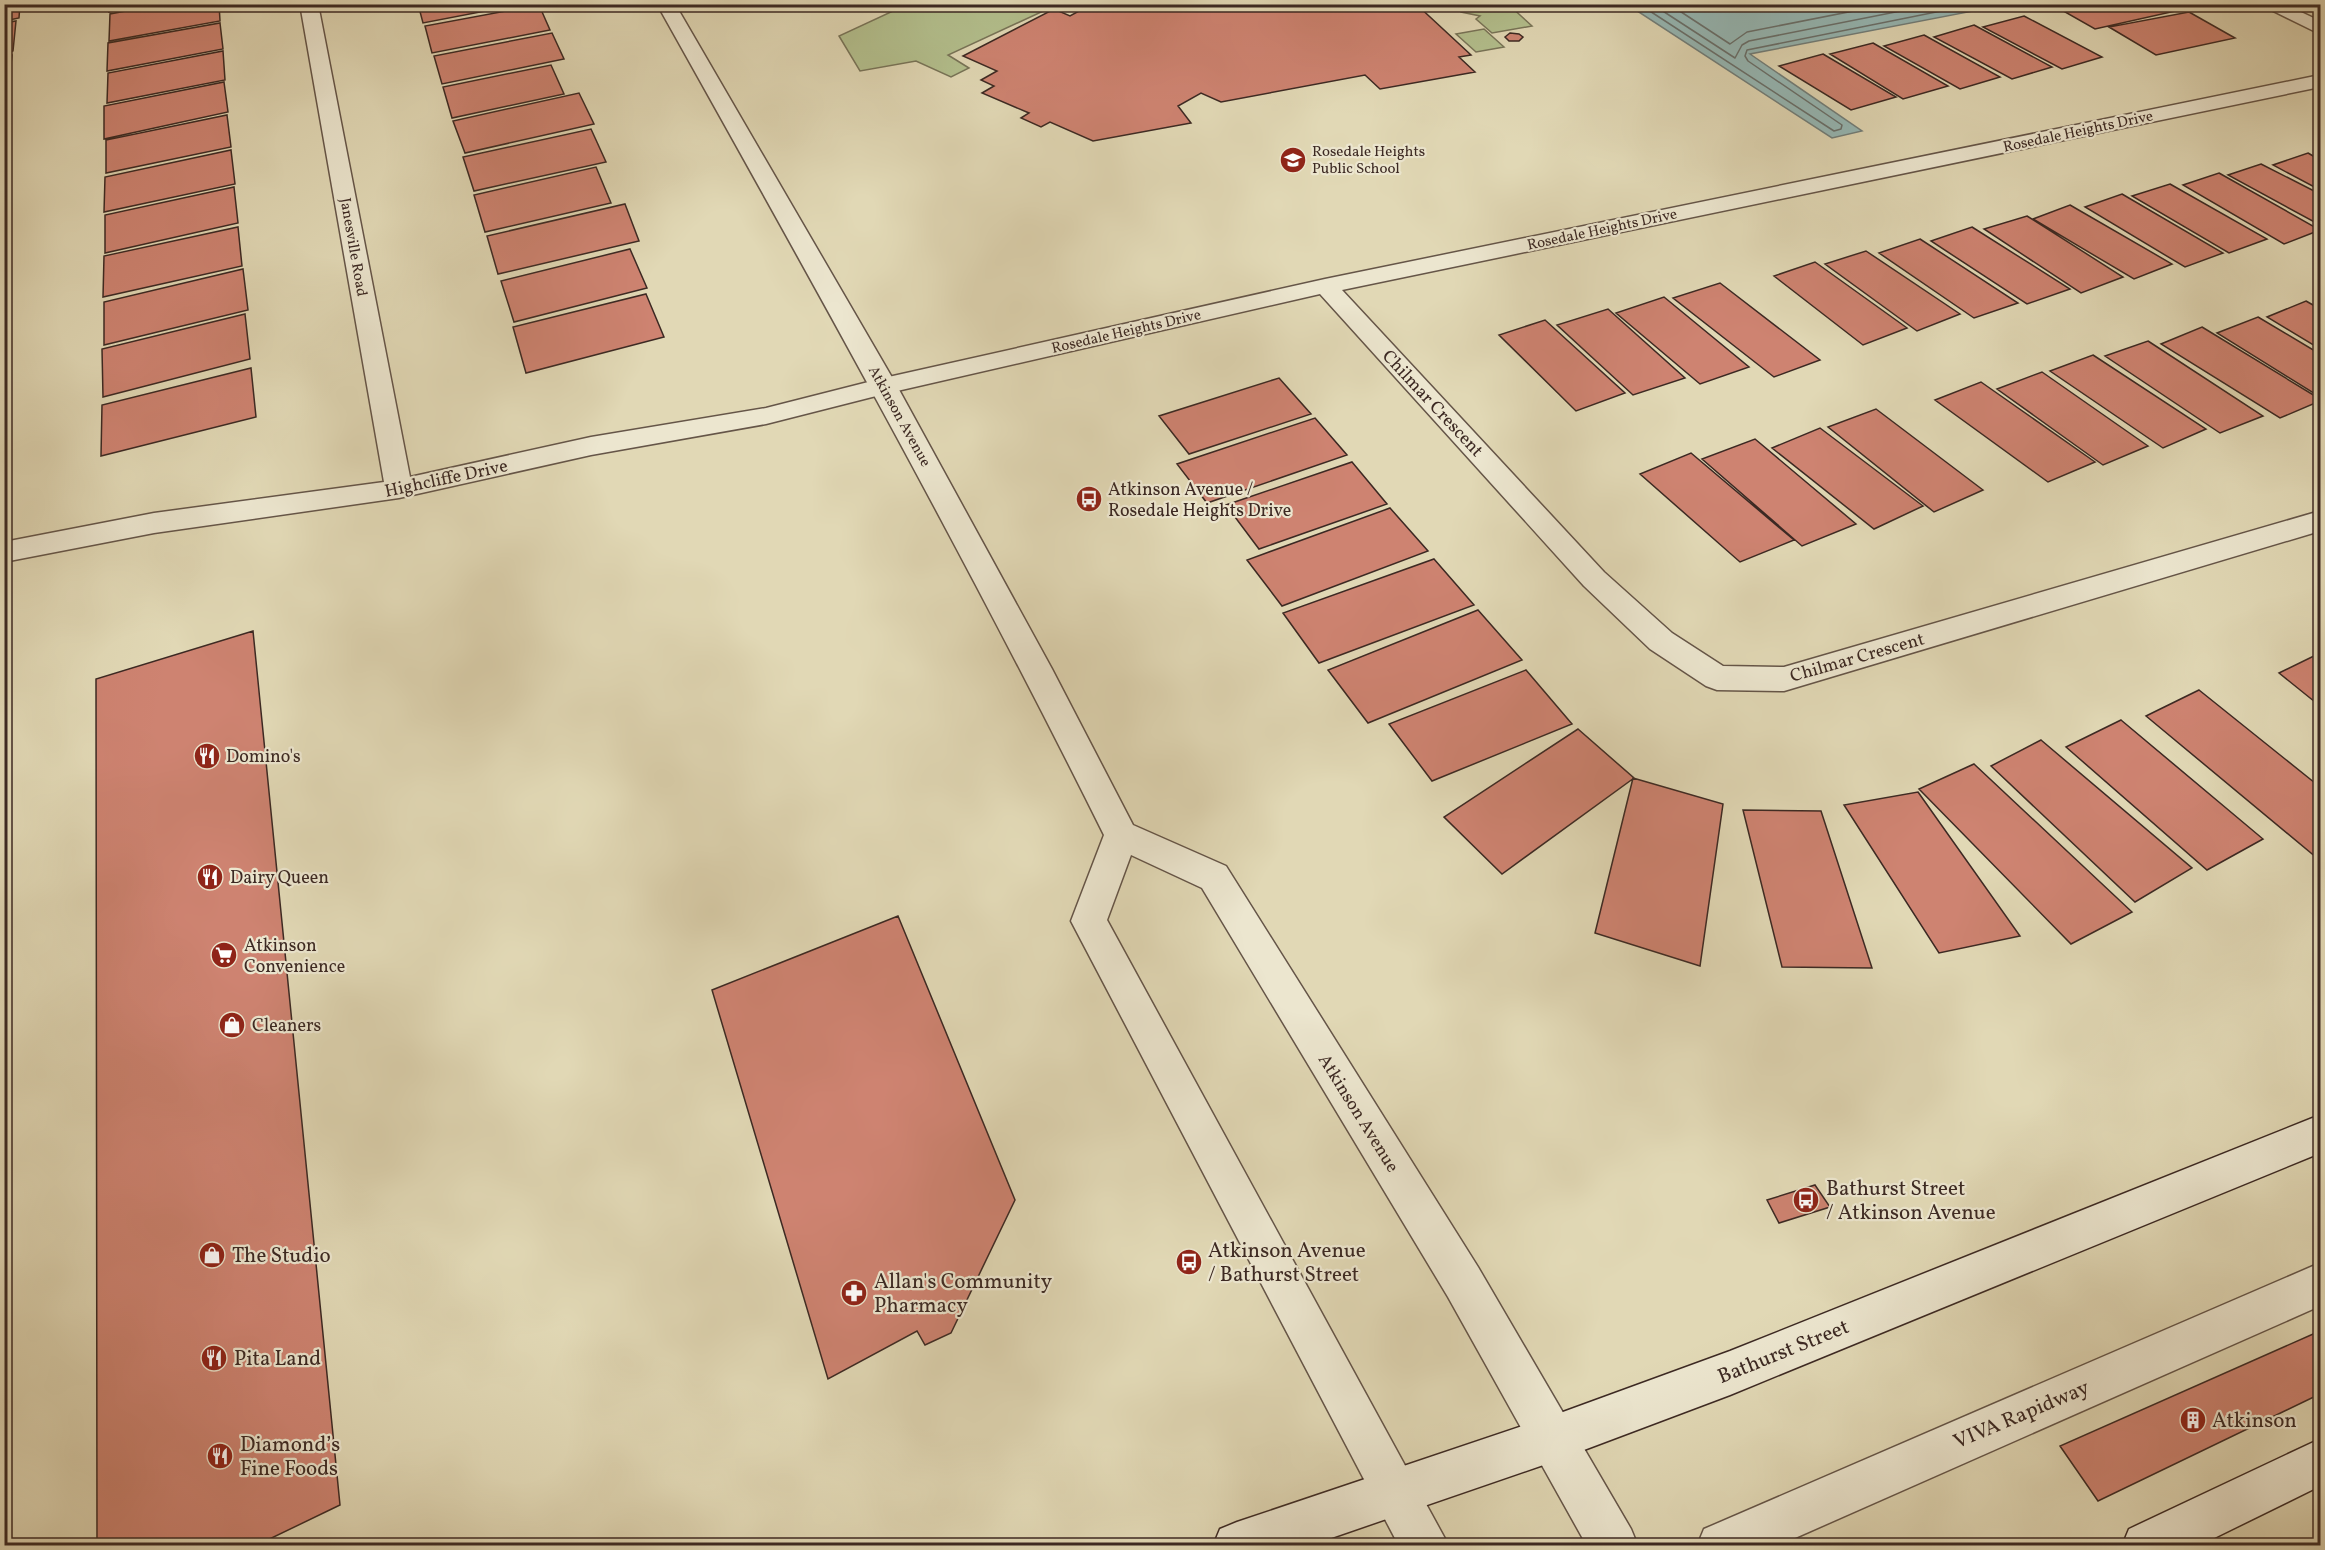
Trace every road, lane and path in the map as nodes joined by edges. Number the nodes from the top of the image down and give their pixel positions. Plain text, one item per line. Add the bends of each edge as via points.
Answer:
1 (309, 4) edge
2 (666, 4) edge
3 (2268, 4) edge
4 (2320, 28) edge
5 (2320, 81) edge
6 (1325, 286) junction
7 (884, 386) junction
8 (399, 489) junction
9 (2320, 521) edge
10 (4, 552) edge
11 (1121, 835) junction
12 (2320, 1134) edge
13 (2320, 1284) edge
14 (1552, 1439) junction
15 (2320, 1462) edge
16 (1398, 1492) junction
17 (1237, 1545) edge
18 (1425, 1545) edge
19 (1614, 1545) edge
20 (1721, 1545) edge
21 (2146, 1545) edge

1 - 8 street, Janesville Road
2 - 7 street, Atkinson Avenue
3 - 4 street
5 - 6 street, Rosedale Heights Drive
6 - 7 street, Rosedale Heights Drive
6 - 9 street, Chilmar Crescent via 1594,579 1660,641 1717,678 1784,679
7 - 8 street, Highcliffe Drive via 765,416 591,447
7 - 11 street, Atkinson Avenue via 1037,669
8 - 10 street, Highcliffe Drive via 154,523
11 - 14 street, Atkinson Avenue via 1214,877 1463,1282
11 - 16 street via 1089,921
12 - 14 street, Bathurst Street via 1731,1373
13 - 20 street, VIVA Rapidway
14 - 16 street, Bathurst Street
14 - 19 street, Atkinson Avenue
15 - 21 street
16 - 17 street, Bathurst Street
16 - 18 street

